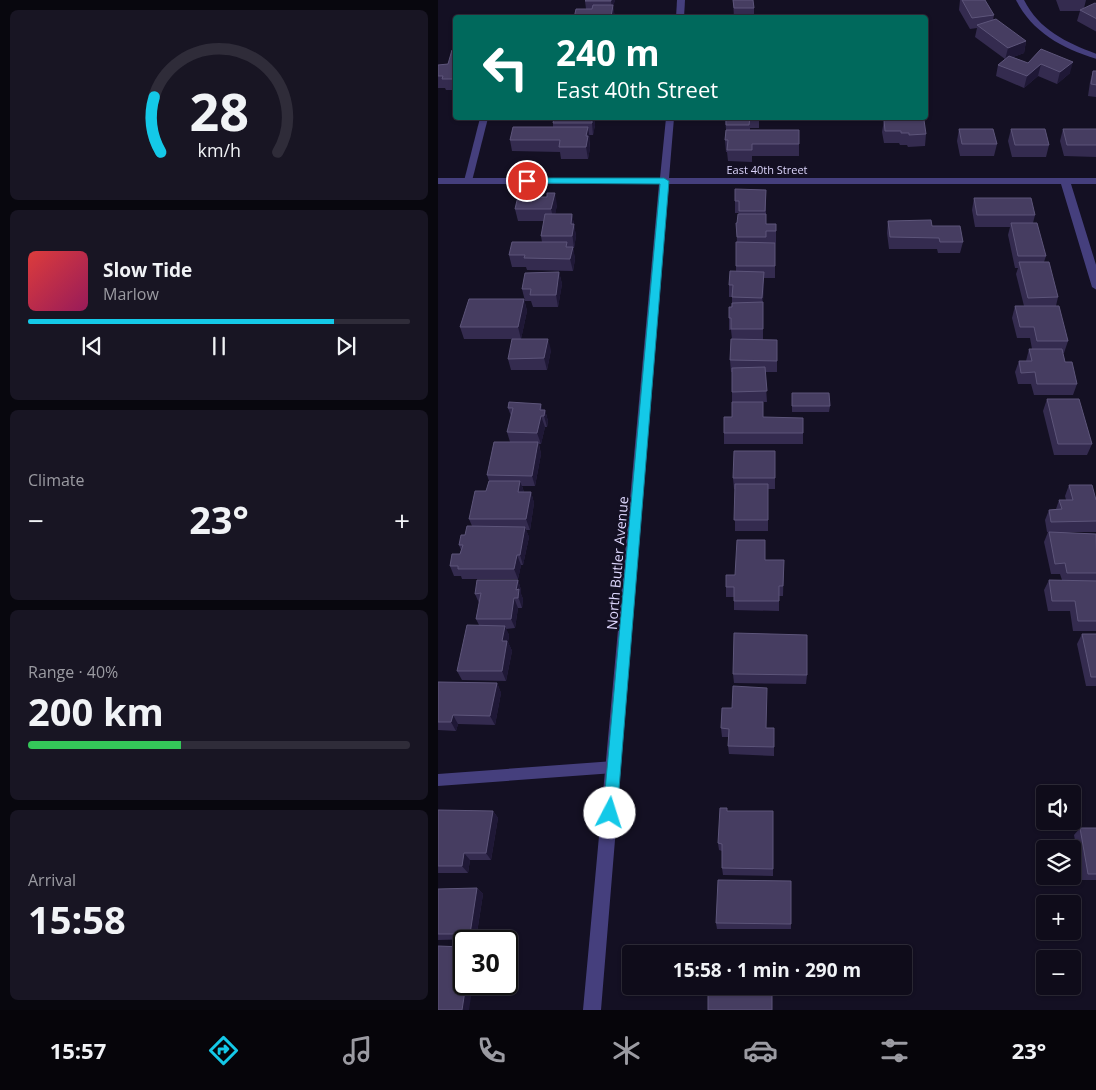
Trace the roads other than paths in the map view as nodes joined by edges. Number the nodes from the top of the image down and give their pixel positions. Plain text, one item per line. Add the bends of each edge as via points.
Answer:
1 (681, 0) edge
2 (1020, 0) edge
3 (680, 15) edge
4 (1096, 57) edge
5 (483, 120) edge
6 (670, 120) edge
7 (438, 181) edge
8 (468, 181) junction
9 (664, 181) junction
10 (1065, 181) junction
11 (1096, 181) edge
12 (1096, 287) edge
13 (614, 767) junction
14 (438, 780) edge
15 (592, 1010) edge

1 - 3 street
2 - 4 street via 1029,17 1048,34
5 - 8 lane
6 - 9 street, North Butler Avenue
7 - 8 street, East 40th Street
8 - 9 street, East 40th Street
9 - 10 street, East 40th Street
9 - 13 street, North Butler Avenue
10 - 11 street, East 40th Street
10 - 12 street
13 - 14 lane
13 - 15 street, North Butler Avenue

